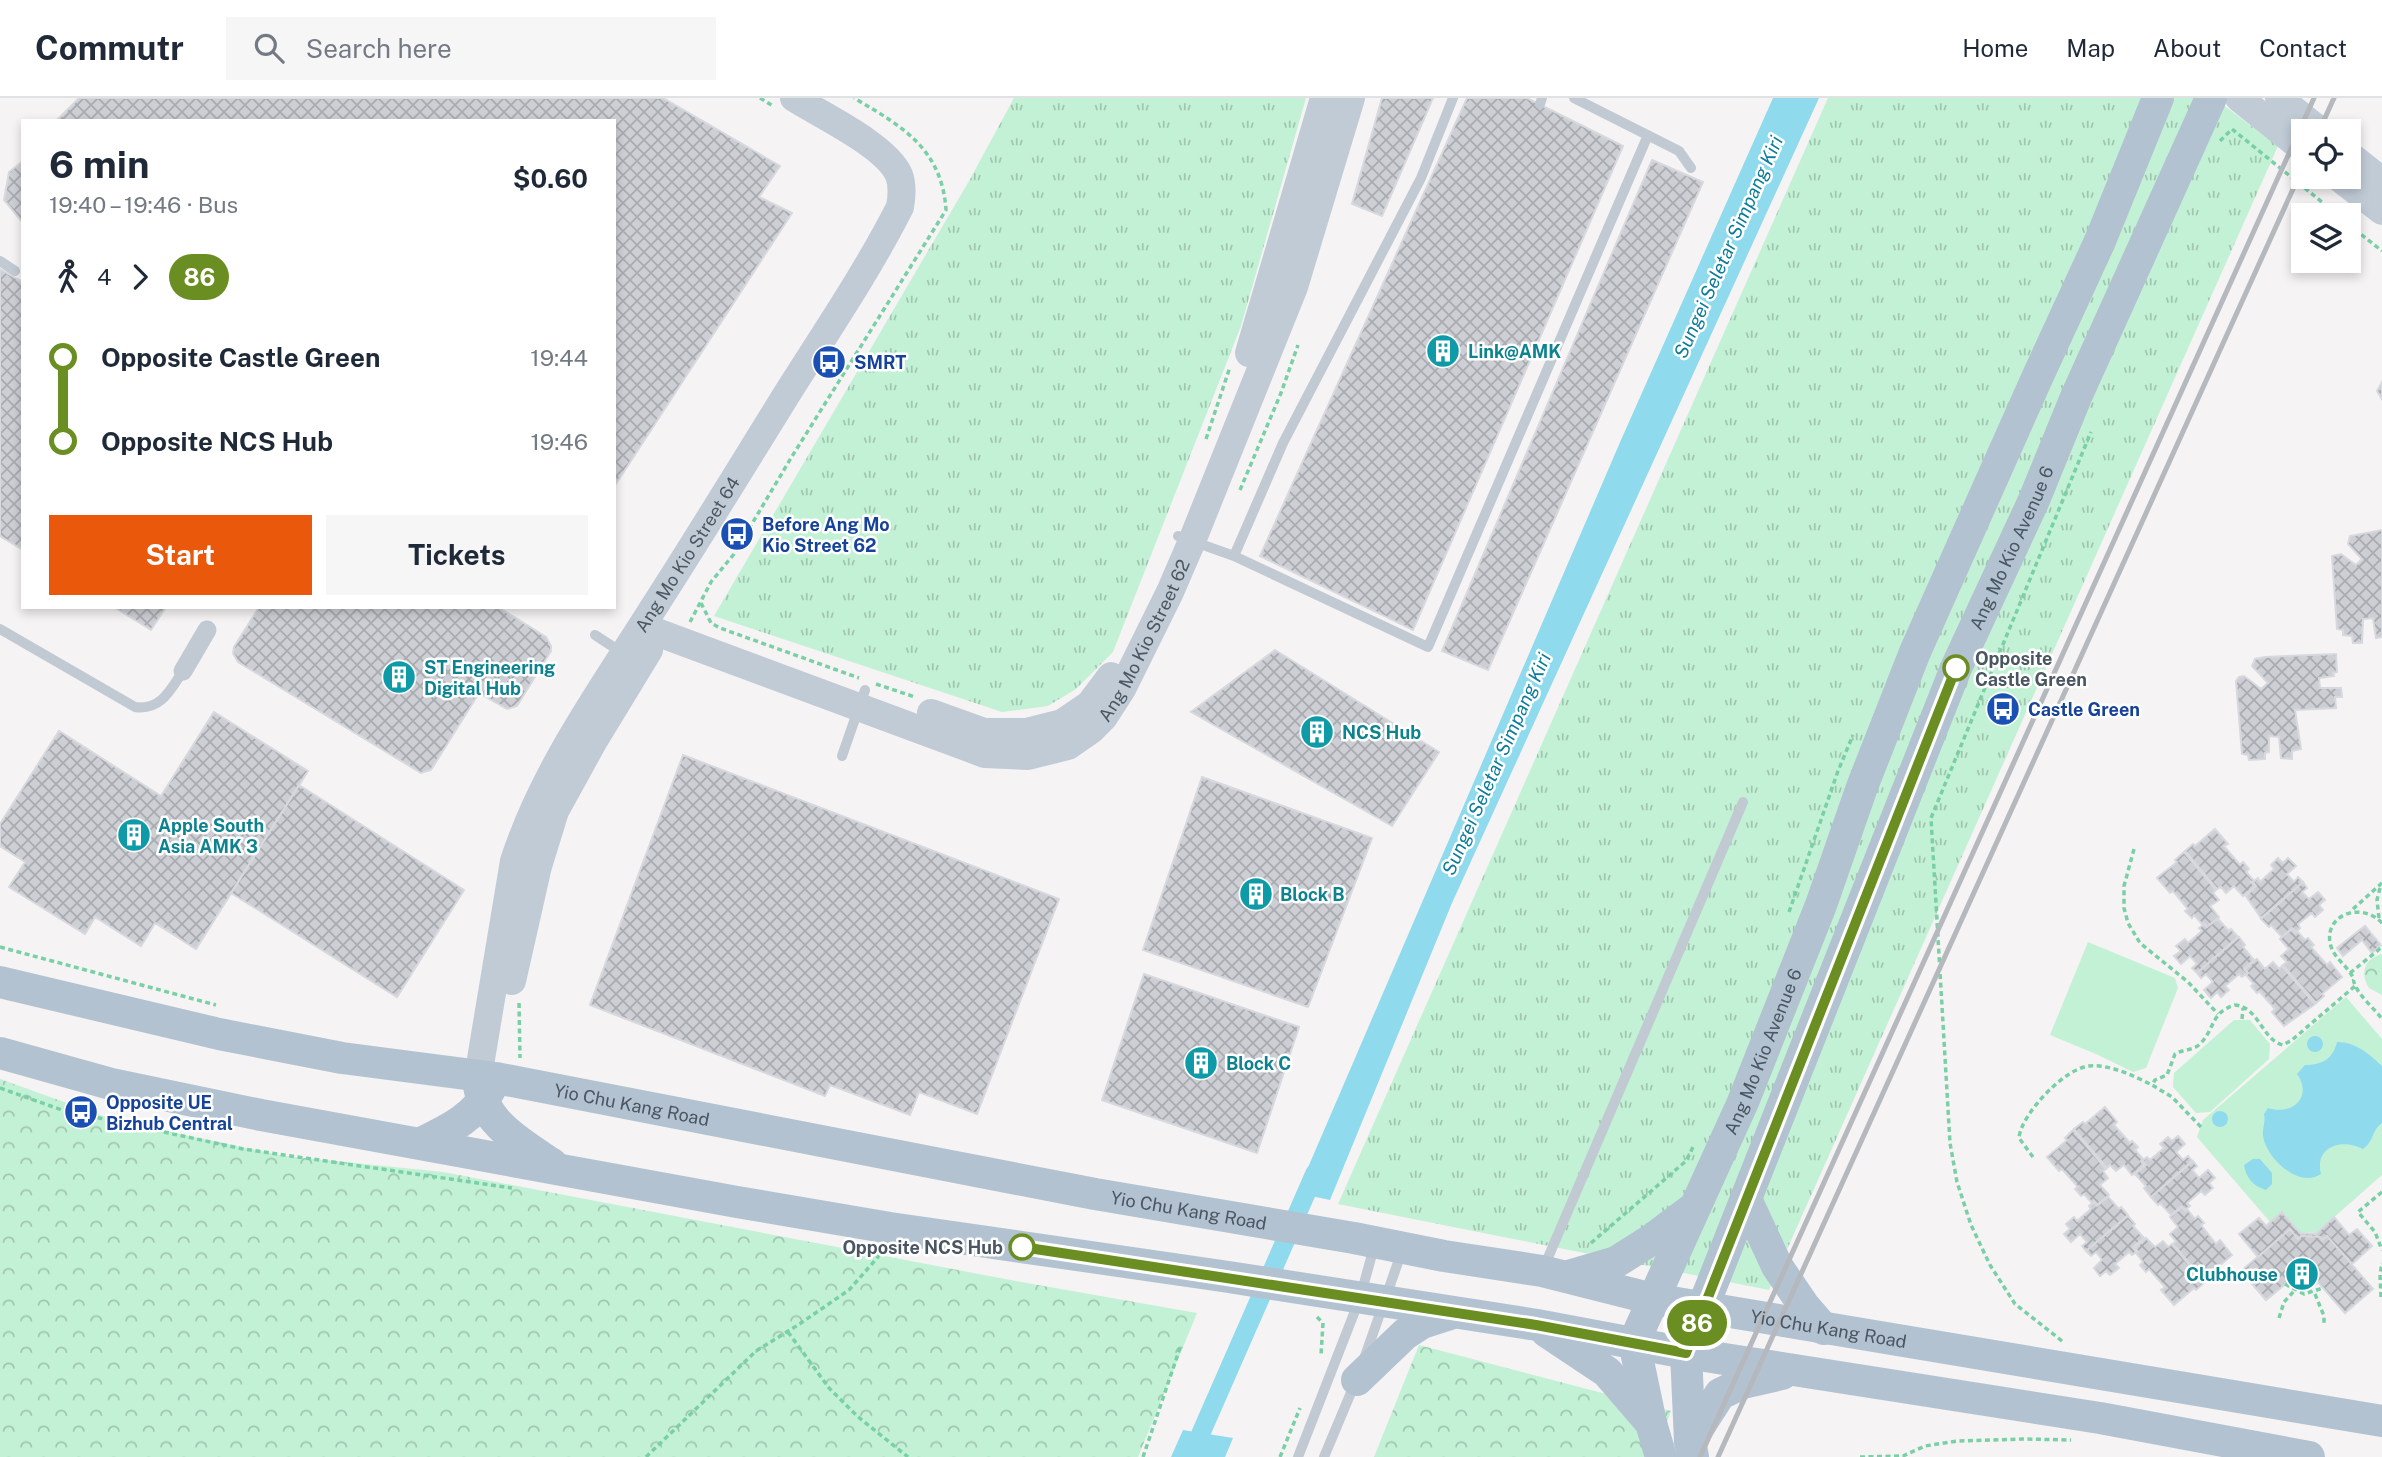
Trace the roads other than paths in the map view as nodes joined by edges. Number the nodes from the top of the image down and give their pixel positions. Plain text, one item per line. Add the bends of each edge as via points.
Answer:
1 (793, 98) edge
2 (825, 98) edge
3 (1324, 98) edge
4 (1351, 98) edge
5 (1453, 98) edge
6 (1574, 98) edge
7 (2158, 98) edge
8 (2211, 98) edge
9 (2239, 98) edge
10 (2278, 98) edge
11 (2305, 119) edge
12 (1648, 135) junction
13 (2291, 139) edge
14 (2361, 164) edge
15 (1691, 168) dead end
16 (2382, 181) edge
17 (2354, 189) edge
18 (2382, 211) edge
19 (0, 261) edge
20 (15, 271) dead end
21 (1185, 539) junction
22 (1234, 556) junction
23 (669, 619) junction
24 (0, 629) edge
25 (207, 630) dead end
26 (595, 635) dead end
27 (624, 654) junction
28 (183, 671) joint
29 (862, 699) junction
30 (842, 756) dead end
31 (1743, 802) dead end
32 (546, 806) junction
33 (0, 982) edge
34 (0, 1052) edge
35 (494, 1081) junction
36 (421, 1143) junction
37 (562, 1171) junction
38 (1746, 1199) junction
39 (1695, 1207) junction
40 (1389, 1246) junction
41 (1555, 1274) junction
42 (1653, 1299) junction
43 (1372, 1300) junction
44 (1703, 1307) junction
45 (1451, 1314) junction
46 (1536, 1325) junction
47 (1824, 1329) junction
48 (1634, 1342) junction
49 (1686, 1353) junction
50 (1796, 1371) junction
51 (1357, 1380) junction
52 (2382, 1421) edge
53 (1651, 1423) junction
54 (1691, 1449) edge
55 (1298, 1457) edge
56 (1324, 1457) edge
57 (1661, 1457) edge
58 (2309, 1457) edge

1 - 23 street, Ang Mo Kio Street 64 via 888,158 901,182 900,207
2 - 23 street, Ang Mo Kio Street 64 via 896,142 915,171 922,197 917,217
3 - 21 street, Ang Mo Kio Street 62 via 1254,340
4 - 21 street, Ang Mo Kio Street 62 via 1294,287
5 - 22 lane via 1421,178 1283,443
6 - 12 lane
7 - 39 main road, Ang Mo Kio Avenue 6 via 2100,241 1915,652 1821,905
8 - 38 main road, Ang Mo Kio Avenue 6 via 1956,668
9 - 13 street
10 - 11 street
12 - 15 lane via 1679,151
12 - 22 lane via 1428,647 1309,585
14 - 16 street
17 - 18 street
19 - 20 lane
21 - 22 lane
21 - 29 street, Ang Mo Kio Street 62 via 1115,684 1104,717 1068,746 1028,755 985,754
23 - 27 street, Ang Mo Kio Street 64
23 - 29 street, Ang Mo Kio Street 62
23 - 32 street, Ang Mo Kio Street 64 via 593,742
24 - 28 lane via 135,707 155,706
25 - 28 street
26 - 27 lane
27 - 32 street, Ang Mo Kio Street 64 via 576,729
29 - 30 lane
31 - 41 lane
32 - 35 street, Ang Mo Kio Street 64 via 544,843 520,893
33 - 35 main road, Yio Chu Kang Road via 219,1034
34 - 36 main road via 111,1084
35 - 36 main road via 461,1122
35 - 37 main road via 493,1119
35 - 40 main road, Yio Chu Kang Road
36 - 37 main road
37 - 43 main road via 890,1228 1222,1276 1307,1300
38 - 44 main road, Ang Mo Kio Avenue 6
38 - 47 main road via 1777,1266
39 - 41 main road via 1616,1262
39 - 42 main road, Ang Mo Kio Avenue 6
40 - 41 main road, Yio Chu Kang Road
40 - 43 lane
40 - 43 lane
41 - 42 main road, Yio Chu Kang Road
42 - 44 main road, Yio Chu Kang Road
42 - 48 main road, Ang Mo Kio Avenue 6
43 - 45 main road
43 - 51 lane
43 - 55 lane
44 - 47 main road, Yio Chu Kang Road
44 - 49 main road, Ang Mo Kio Avenue 6
45 - 46 main road
45 - 51 main road via 1405,1334
46 - 48 main road
46 - 53 main road via 1607,1372
47 - 52 main road, Yio Chu Kang Road
48 - 49 main road
48 - 53 main road
49 - 50 main road
49 - 54 main road
50 - 54 main road via 1742,1383 1720,1394
50 - 58 main road via 2100,1418
51 - 56 lane
53 - 57 main road

